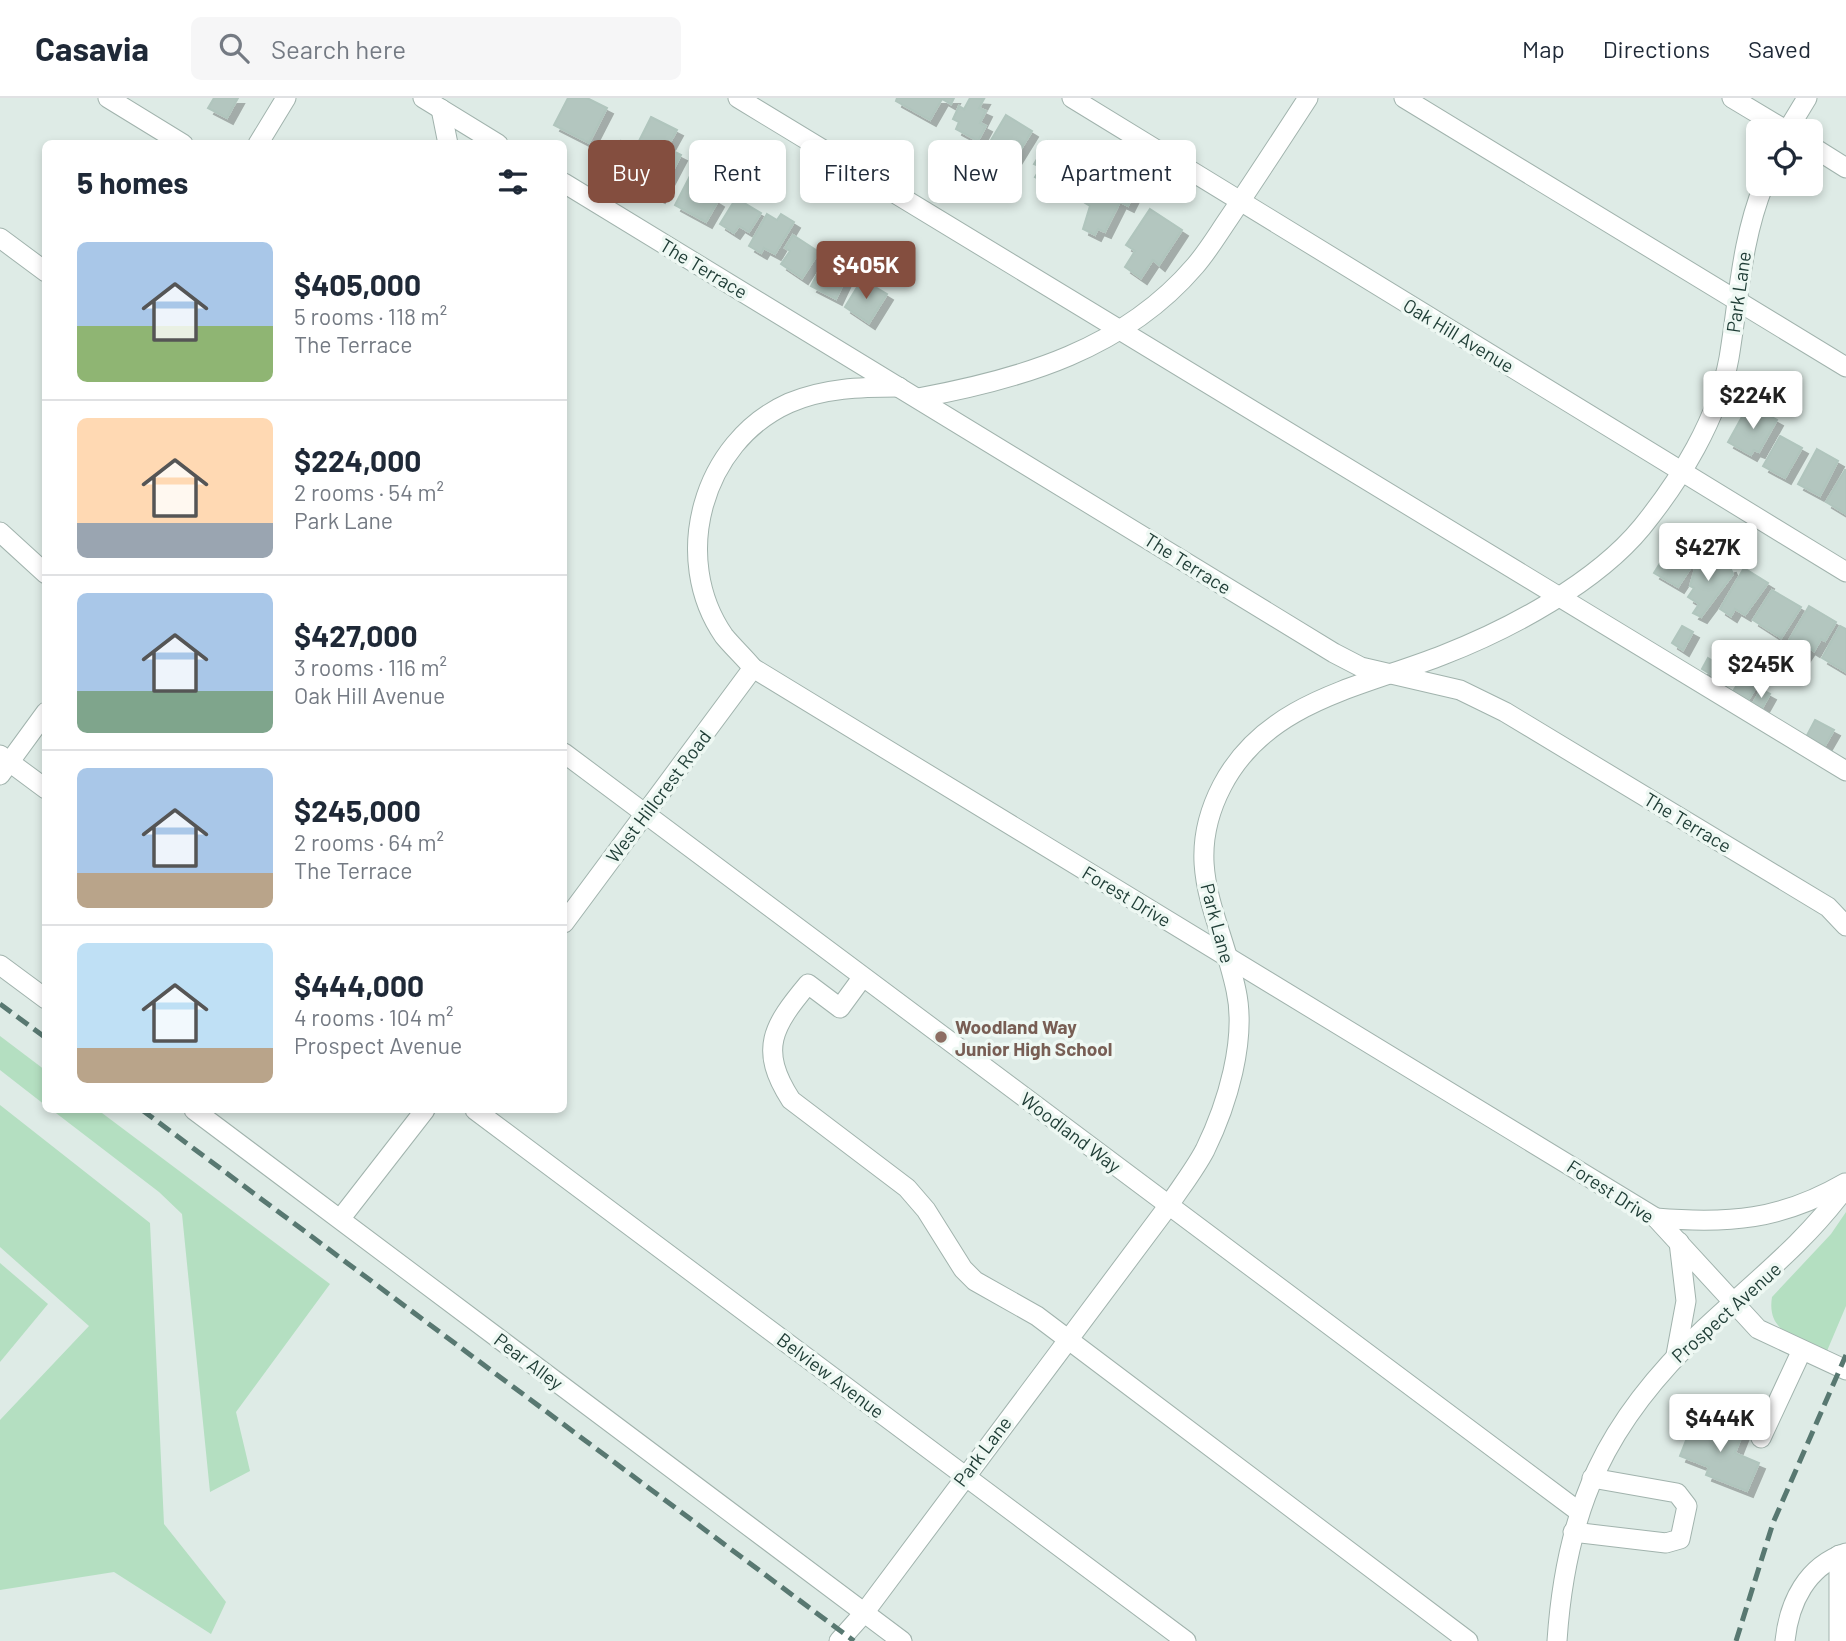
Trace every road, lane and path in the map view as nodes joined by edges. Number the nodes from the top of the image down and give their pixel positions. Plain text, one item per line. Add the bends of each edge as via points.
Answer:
1 (108, 98) edge
2 (286, 98) edge
3 (423, 98) edge
4 (738, 98) edge
5 (1072, 98) edge
6 (1308, 98) edge
7 (1404, 98) edge
8 (1732, 98) edge
9 (1807, 98) edge
10 (441, 109) junction
11 (1767, 119) edge
12 (1794, 119) edge
13 (176, 140) edge
14 (260, 140) edge
15 (447, 140) edge
16 (491, 140) edge
17 (1823, 154) edge
18 (1846, 168) edge
19 (567, 185) edge
20 (1760, 196) edge
21 (1240, 201) junction
22 (0, 238) edge
23 (42, 269) edge
24 (1736, 300) junction
25 (1122, 331) junction
26 (1846, 367) edge
27 (899, 387) junction
28 (918, 398) junction
29 (1680, 470) junction
30 (0, 532) edge
31 (42, 570) edge
32 (1846, 572) edge
33 (1559, 596) junction
34 (753, 668) junction
35 (1391, 674) junction
36 (42, 717) edge
37 (567, 755) edge
38 (3, 764) edge
39 (1846, 771) edge
40 (42, 787) edge
41 (646, 814) junction
42 (1837, 911) edge
43 (567, 919) edge
44 (1846, 926) edge
45 (1225, 955) junction
46 (0, 965) edge
47 (862, 978) junction
48 (42, 996) edge
49 (198, 1113) edge
50 (423, 1113) edge
51 (479, 1113) edge
52 (1846, 1185) edge
53 (1168, 1205) junction
54 (1656, 1218) junction
55 (341, 1219) junction
56 (1679, 1242) junction
57 (1735, 1303) junction
58 (1066, 1340) junction
59 (1802, 1350) junction
60 (1675, 1357) junction
61 (1846, 1370) edge
62 (1761, 1438) dead end
63 (964, 1474) junction
64 (1592, 1478) junction
65 (1578, 1511) junction
66 (1573, 1532) junction
67 (1842, 1554) edge
68 (864, 1613) junction
69 (839, 1641) edge
70 (902, 1641) edge
71 (1186, 1641) edge
72 (1468, 1641) edge
73 (1557, 1641) edge
74 (1785, 1641) edge
75 (1839, 1641) edge

1 - 13 street
2 - 14 street
3 - 10 street
4 - 25 street
5 - 21 street, Oak Hill Avenue
6 - 21 street
7 - 24 street
8 - 11 street
9 - 12 street
10 - 15 street
10 - 16 street
17 - 18 street
19 - 27 street, The Terrace
20 - 24 street, Park Lane via 1747,233
21 - 25 street via 1197,265
21 - 29 street, Oak Hill Avenue
22 - 23 street
24 - 26 street
24 - 29 street, Park Lane via 1724,377 1704,429
25 - 28 street via 1036,370
25 - 33 street
27 - 28 street, The Terrace
27 - 34 street, Forest Drive via 821,392 788,404 760,419 718,467 704,496 698,529 703,586 724,635
28 - 35 street, The Terrace via 1334,653
29 - 32 street, Oak Hill Avenue
29 - 33 street, Park Lane via 1629,542
30 - 31 street
33 - 35 street, Park Lane via 1481,638
33 - 39 street
34 - 41 street, West Hillcrest Road
34 - 45 street, Forest Drive
35 - 42 street, The Terrace via 1452,687 1505,712
35 - 45 street, Park Lane via 1327,696 1266,730 1241,755 1221,787 1204,846 1210,907
36 - 38 street
37 - 41 street, Woodland Way
38 - 40 street
41 - 43 street, West Hillcrest Road
41 - 47 street, Woodland Way
42 - 44 street, The Terrace
45 - 53 street, Park Lane via 1237,992 1232,1069 1204,1152
45 - 54 street, Forest Drive
46 - 48 street
47 - 53 street, Woodland Way
47 - 58 street via 840,1008 808,984 778,1019 773,1036 780,1083 806,1113 907,1188 975,1281 1016,1301
49 - 55 street, Pear Alley
50 - 55 street
51 - 63 street, Belview Avenue
52 - 54 street via 1812,1202 1747,1219
52 - 57 street, Prospect Avenue via 1820,1223
53 - 58 street, Park Lane
53 - 65 street, Woodland Way
54 - 56 street, Forest Drive
55 - 68 street, Pear Alley
56 - 57 street, Forest Drive
56 - 60 street via 1686,1301
57 - 59 street, Forest Drive via 1758,1329
57 - 60 street, Prospect Avenue
58 - 63 street, Park Lane
58 - 72 street
59 - 61 street, Forest Drive
59 - 62 street
60 - 64 street, Prospect Avenue via 1628,1416
63 - 68 street, Park Lane
63 - 71 street, Belview Avenue
64 - 65 street, Prospect Avenue
64 - 66 street via 1677,1493 1687,1506 1680,1539 1666,1543
65 - 66 street, Prospect Avenue
66 - 73 street, Prospect Avenue
67 - 74 street via 1804,1580 1787,1618
67 - 75 street
68 - 69 street, Park Lane
68 - 70 street, Pear Alley

